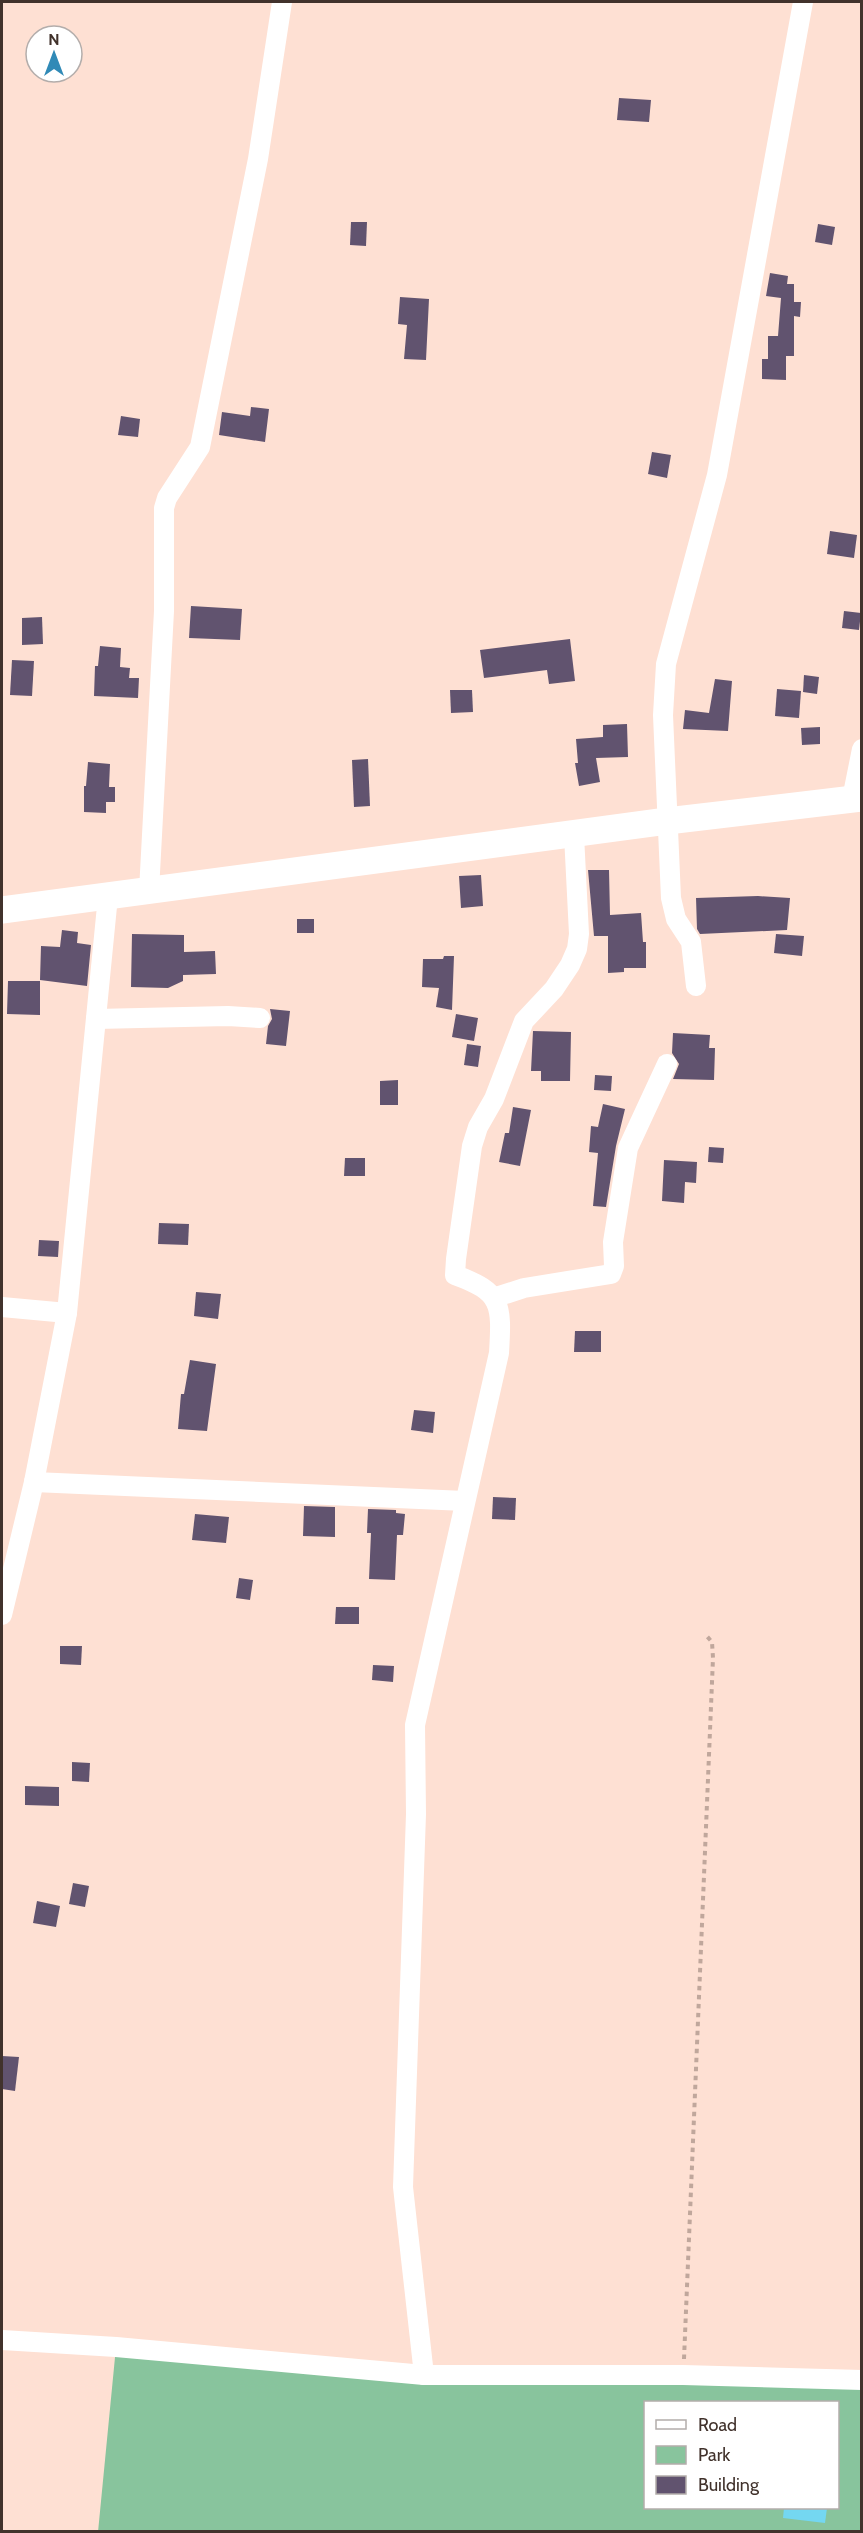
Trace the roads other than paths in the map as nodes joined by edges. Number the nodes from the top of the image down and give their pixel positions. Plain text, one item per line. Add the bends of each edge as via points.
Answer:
1 (282, 2) edge
2 (803, 2) edge
3 (861, 749) edge
4 (857, 799) edge
5 (667, 821) junction
6 (574, 835) junction
7 (149, 891) junction
8 (108, 896) junction
9 (2, 910) edge
10 (696, 986) dead end
11 (260, 1018) dead end
12 (96, 1019) junction
13 (667, 1064) dead end
14 (496, 1297) junction
15 (2, 1308) edge
16 (67, 1313) junction
17 (34, 1482) junction
18 (465, 1501) junction
19 (2, 1615) edge
20 (2, 2340) edge
21 (424, 2374) junction
22 (861, 2380) edge

1 - 7 street via 255,175 200,447 164,508 164,600
2 - 5 street via 717,475 666,664 663,692
3 - 4 street
4 - 5 street
5 - 6 street
5 - 10 street via 673,909 691,942
6 - 7 street
6 - 14 street via 577,949 554,989 524,1021 495,1099 472,1146 455,1275 488,1289
7 - 8 street
8 - 9 street
8 - 12 street
11 - 12 street
12 - 16 street
13 - 14 street via 628,1148 611,1274 524,1288
14 - 18 street via 500,1353
15 - 16 street
16 - 17 street
17 - 18 street
17 - 19 street
18 - 21 street via 415,1725 416,1814 404,2187
20 - 21 street
21 - 22 street via 683,2374

